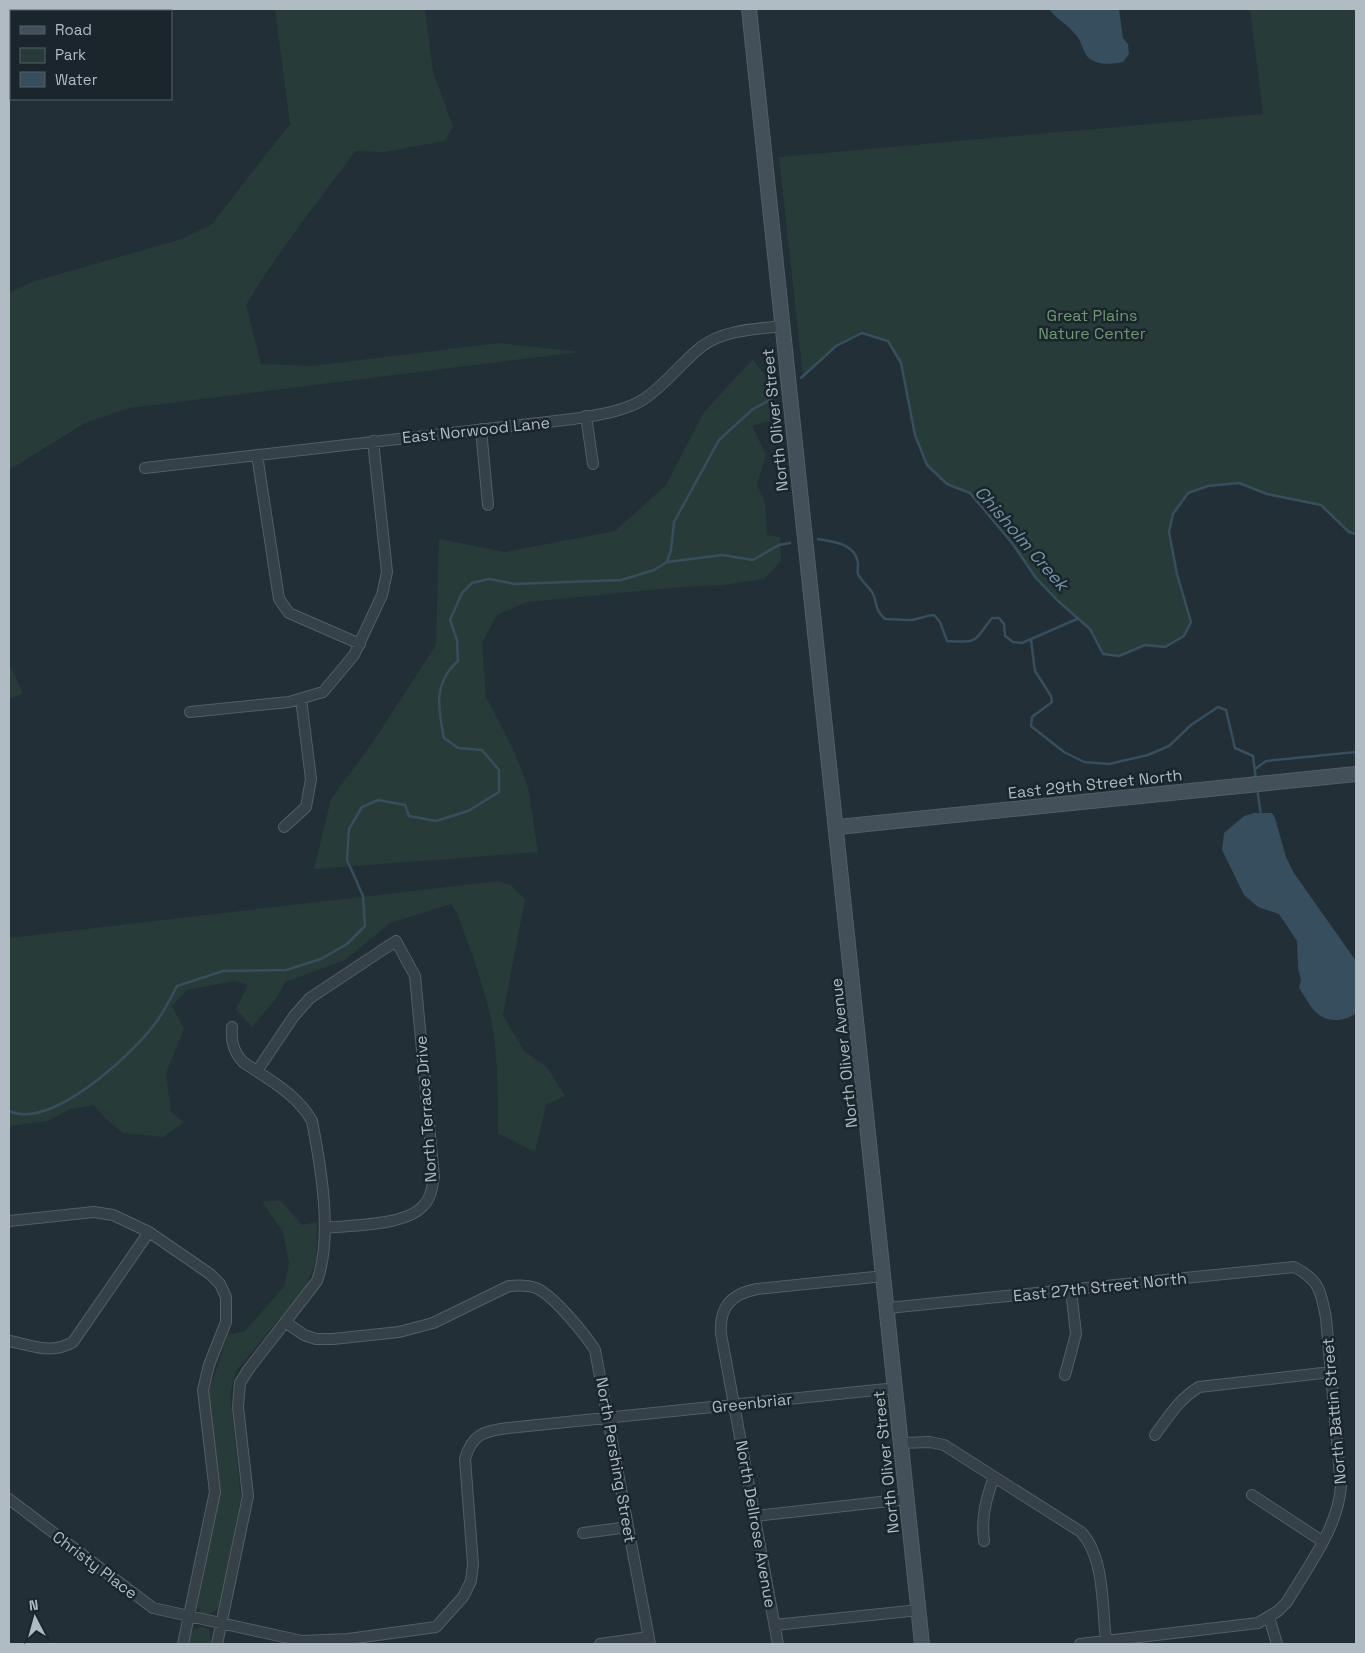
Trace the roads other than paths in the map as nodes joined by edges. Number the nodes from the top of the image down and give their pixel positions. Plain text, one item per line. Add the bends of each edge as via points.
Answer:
1 (750, 9) edge
2 (782, 326) junction
3 (586, 416) junction
4 (481, 429) junction
5 (373, 441) junction
6 (257, 455) junction
7 (593, 464) dead end
8 (145, 468) dead end
9 (488, 505) dead end
10 (360, 644) junction
11 (301, 699) junction
12 (190, 712) dead end
13 (1356, 774) edge
14 (284, 827) dead end
15 (838, 827) junction
16 (232, 1027) dead end
17 (257, 1071) junction
18 (9, 1220) edge
19 (325, 1228) junction
20 (149, 1232) junction
21 (884, 1276) junction
22 (1310, 1277) joint
23 (1071, 1290) junction
24 (888, 1308) junction
25 (285, 1322) junction
26 (9, 1342) edge
27 (1331, 1372) junction
28 (1065, 1375) dead end
29 (896, 1388) junction
30 (734, 1405) junction
31 (608, 1418) junction
32 (1155, 1435) dead end
33 (901, 1443) junction
34 (994, 1477) junction
35 (1252, 1495) dead end
36 (9, 1498) edge
37 (907, 1499) junction
38 (755, 1516) junction
39 (628, 1528) junction
40 (583, 1533) dead end
41 (984, 1541) dead end
42 (1322, 1541) junction
43 (463, 1597) joint
44 (919, 1610) junction
45 (189, 1617) junction
46 (1269, 1617) junction
47 (221, 1624) junction
48 (775, 1625) junction
49 (1167, 1639) edge
50 (649, 1641) edge
51 (1106, 1641) junction
52 (348, 1642) edge
53 (184, 1644) edge
54 (217, 1644) edge
55 (600, 1644) edge
56 (778, 1644) edge
57 (922, 1644) edge
58 (1080, 1644) edge
59 (1277, 1644) edge

1 - 2 main road, North Oliver Street
2 - 3 street, East Norwood Lane via 736,332 702,346 643,400
2 - 15 main road, North Oliver Street
3 - 4 street, East Norwood Lane
3 - 7 street
4 - 5 street, East Norwood Lane
4 - 9 street
5 - 6 street, East Norwood Lane
5 - 10 street via 387,572 382,595
6 - 8 street, East Norwood Lane
6 - 10 street via 279,599 290,613
10 - 11 street via 323,692
11 - 12 street
11 - 14 street via 311,779 306,807
13 - 15 main road, East 29th Street North
15 - 21 main road, North Oliver Avenue
16 - 17 street via 231,1042 236,1054
17 - 19 street via 294,1097 312,1121
17 - 19 street, North Terrace Drive via 310,998 396,941 414,976 434,1177 431,1194 412,1215
18 - 20 street via 94,1212 113,1215
19 - 25 street via 324,1264 318,1281
20 - 26 street via 73,1342 54,1349
20 - 45 street via 210,1274 220,1284 227,1304 226,1322 209,1365 204,1390 215,1492
21 - 24 main road, North Oliver Street
21 - 30 street, North Dellrose Avenue via 757,1289 742,1292 731,1300 720,1324
22 - 23 street, East 27th Street North via 1294,1267
22 - 27 street, North Battin Street via 1315,1280 1321,1294
23 - 24 street, East 27th Street North
23 - 28 street via 1076,1334
24 - 29 main road, North Oliver Street
25 - 31 street, North Pershing Street via 304,1336 333,1339 399,1332 433,1323 509,1286 536,1288 584,1332 595,1350
25 - 47 street via 240,1383 238,1407 248,1496
27 - 32 street via 1199,1387 1185,1395
27 - 42 street, North Battin Street via 1341,1486 1340,1504
29 - 30 street, Greenbriar
29 - 33 main road, North Oliver Street
30 - 31 street, Greenbriar
30 - 38 street, North Dellrose Avenue
31 - 39 street, North Pershing Street
31 - 43 street, Greenbriar via 483,1433 468,1447 465,1459 473,1564 471,1581
33 - 34 street via 944,1445
33 - 37 main road, North Oliver Street
34 - 41 street via 982,1518
34 - 51 street via 1081,1532 1090,1542 1096,1557
35 - 42 street
36 - 45 street, Christy Place via 153,1608
37 - 38 street
37 - 44 main road, North Oliver Street
38 - 48 street, North Dellrose Avenue
39 - 40 street
39 - 50 street, North Pershing Street
42 - 46 street, North Battin Street via 1287,1602
43 - 52 street, Christy Place via 436,1627
44 - 48 street
44 - 57 main road, North Oliver Street
45 - 47 street, Christy Place
45 - 53 street
46 - 49 street via 1258,1623
46 - 59 street
47 - 52 street, Christy Place via 302,1641
47 - 54 street
48 - 56 street, North Dellrose Avenue
49 - 51 street
50 - 55 street
51 - 58 street

